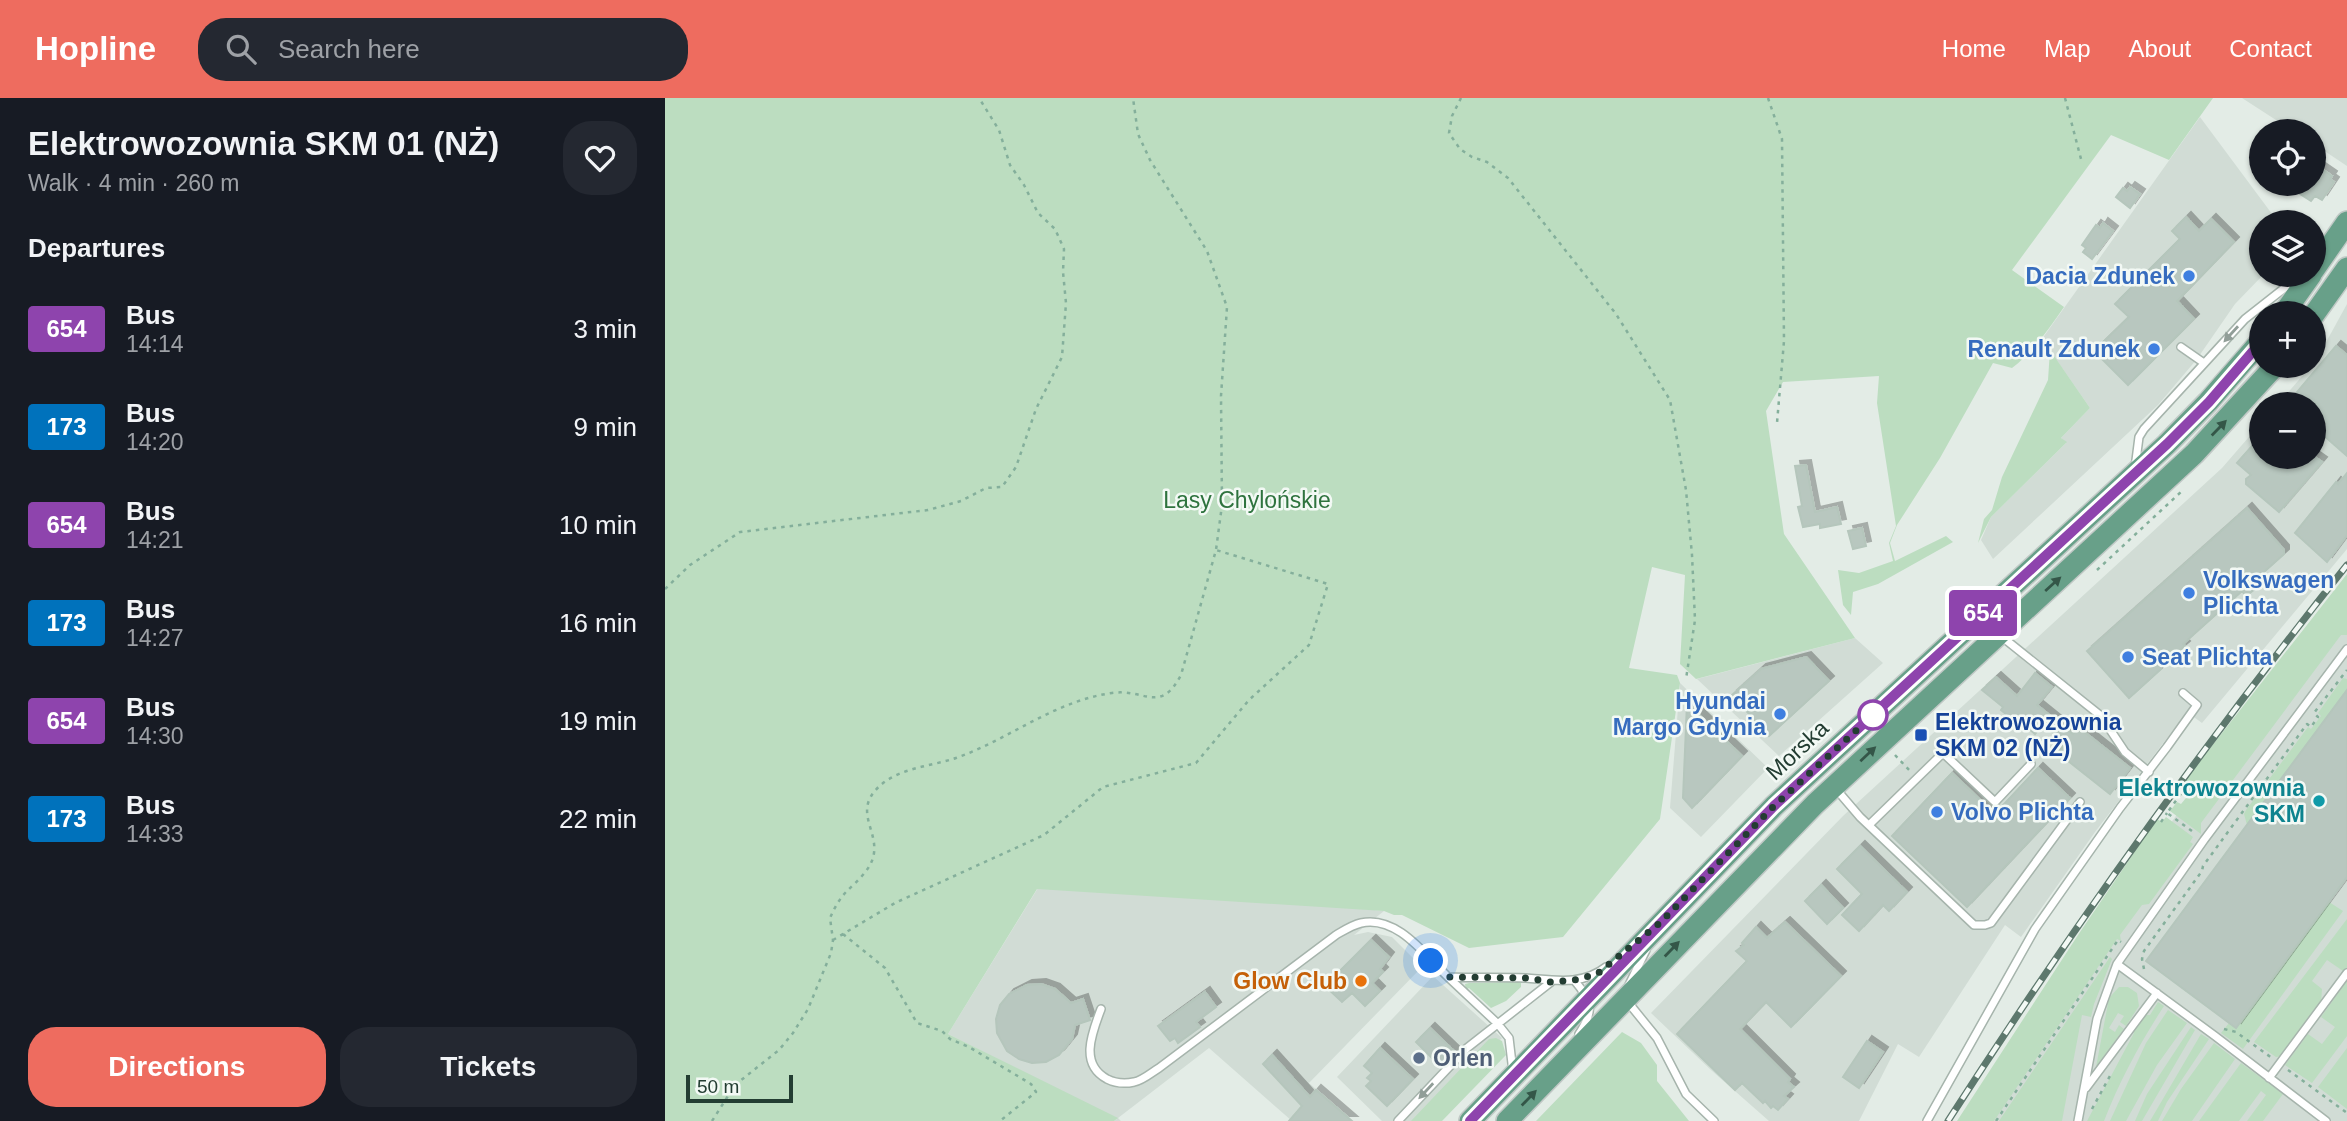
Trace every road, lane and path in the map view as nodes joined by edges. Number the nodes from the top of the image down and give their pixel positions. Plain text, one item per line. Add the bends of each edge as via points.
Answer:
1 (979, 98) edge
2 (1133, 98) edge
3 (1461, 98) edge
4 (1768, 98) edge
5 (2065, 98) edge
6 (2081, 159) dead end
7 (2347, 222) edge
8 (2326, 252) edge
9 (2347, 268) edge
10 (2286, 287) edge
11 (2324, 301) edge
12 (2181, 347) dead end
13 (2249, 355) edge
14 (2204, 363) junction
15 (2264, 378) edge
16 (1777, 423) dead end
17 (2134, 474) junction
18 (2189, 484) dead end
19 (1216, 550) junction
20 (2090, 576) dead end
21 (665, 589) edge
22 (1998, 634) junction
23 (2347, 649) edge
24 (1930, 662) junction
25 (2347, 670) edge
26 (1686, 679) dead end
27 (1948, 680) junction
28 (2183, 693) dead end
29 (1895, 754) dead end
30 (2031, 764) dead end
31 (2149, 772) junction
32 (1917, 778) junction
33 (1833, 786) junction
34 (2186, 787) dead end
35 (2080, 802) dead end
36 (2167, 813) junction
37 (2161, 822) dead end
38 (1869, 825) junction
39 (2189, 829) dead end
40 (1661, 922) junction
41 (843, 934) junction
42 (833, 940) junction
43 (2130, 946) junction
44 (2117, 964) junction
45 (2347, 973) edge
46 (1448, 977) junction
47 (1574, 980) junction
48 (1551, 982) junction
49 (2155, 992) junction
50 (1589, 997) junction
51 (1625, 999) junction
52 (1101, 1009) dead end
53 (1497, 1023) junction
54 (1551, 1075) junction
55 (1514, 1076) junction
56 (2269, 1078) junction
57 (2084, 1091) junction
58 (712, 1121) edge
59 (1000, 1121) edge
60 (1398, 1121) edge
61 (1470, 1121) edge
62 (1507, 1121) edge
63 (1714, 1121) edge
64 (1927, 1121) edge
65 (1996, 1121) edge
66 (2078, 1121) edge
67 (2326, 1121) edge

1 - 21 path via 999,130 1010,165 1064,249 1062,357 1009,479 1002,487 986,488 928,510 740,532 690,565
2 - 19 path via 1138,134 1207,251 1227,307 1221,396 1222,505
3 - 26 path via 1449,133 1460,149 1508,178 1616,314 1670,400 1692,555 1695,620
4 - 16 path via 1782,139 1784,341
5 - 6 path
7 - 8 main road
9 - 11 main road
10 -> 14 lane via 2245,319
12 - 14 lane
13 - 17 main road, Morska via 2209,402
14 - 17 lane via 2144,429
22 -> 15 main road via 2194,454
17 - 24 main road, Morska
18 - 20 path
19 - 41 path via 1328,584 1308,645 1249,700 1196,763 1103,788 1044,835 895,903
19 - 42 path via 1174,690 1154,698 1116,692 1069,703 1005,737 900,774 874,792 866,814 874,853 870,866 835,906 830,918
22 - 27 main road
22 - 31 lane via 2101,716 2125,752
23 - 43 lane
24 - 27 lane
24 - 40 main road, Morska via 1774,806
25 - 49 path via 2314,713 2318,717 2311,727 2307,724 2144,951 2142,965 2157,981
33 -> 27 main road
28 - 31 lane via 2197,705
29 - 32 path
30 - 32 lane via 1995,802 1943,753
31 - 64 lane via 2035,929
32 - 38 lane
33 - 38 lane
51 -> 33 main road
34 - 36 path
35 - 38 lane via 1991,923 1980,926
36 - 37 path
36 - 39 path
40 - 47 lane via 1597,974
40 - 50 main road, Morska
40 - 51 lane
41 - 42 path
41 - 59 path via 885,968 917,1023 942,1031 1031,1084 1036,1092
42 - 58 path via 820,980 793,1033 779,1051 735,1085
43 - 44 lane
43 - 65 path via 2118,940
44 - 49 lane
44 - 57 lane via 2097,1019
45 - 56 lane
46 - 48 lane
46 - 52 lane via 1396,928 1360,923 1336,935 1136,1082 1115,1083 1097,1074 1090,1062 1093,1029
46 - 53 lane
47 - 48 lane
47 - 50 lane
48 - 53 lane
49 - 56 lane
49 - 57 lane
50 - 54 lane via 1589,1019
50 - 55 main road, Morska
51 - 54 main road
51 - 63 lane via 1657,1038 1686,1094
53 - 55 lane via 1509,1038
53 -> 60 lane
62 -> 54 main road
55 - 61 main road, Morska
56 - 67 lane
57 - 66 lane

